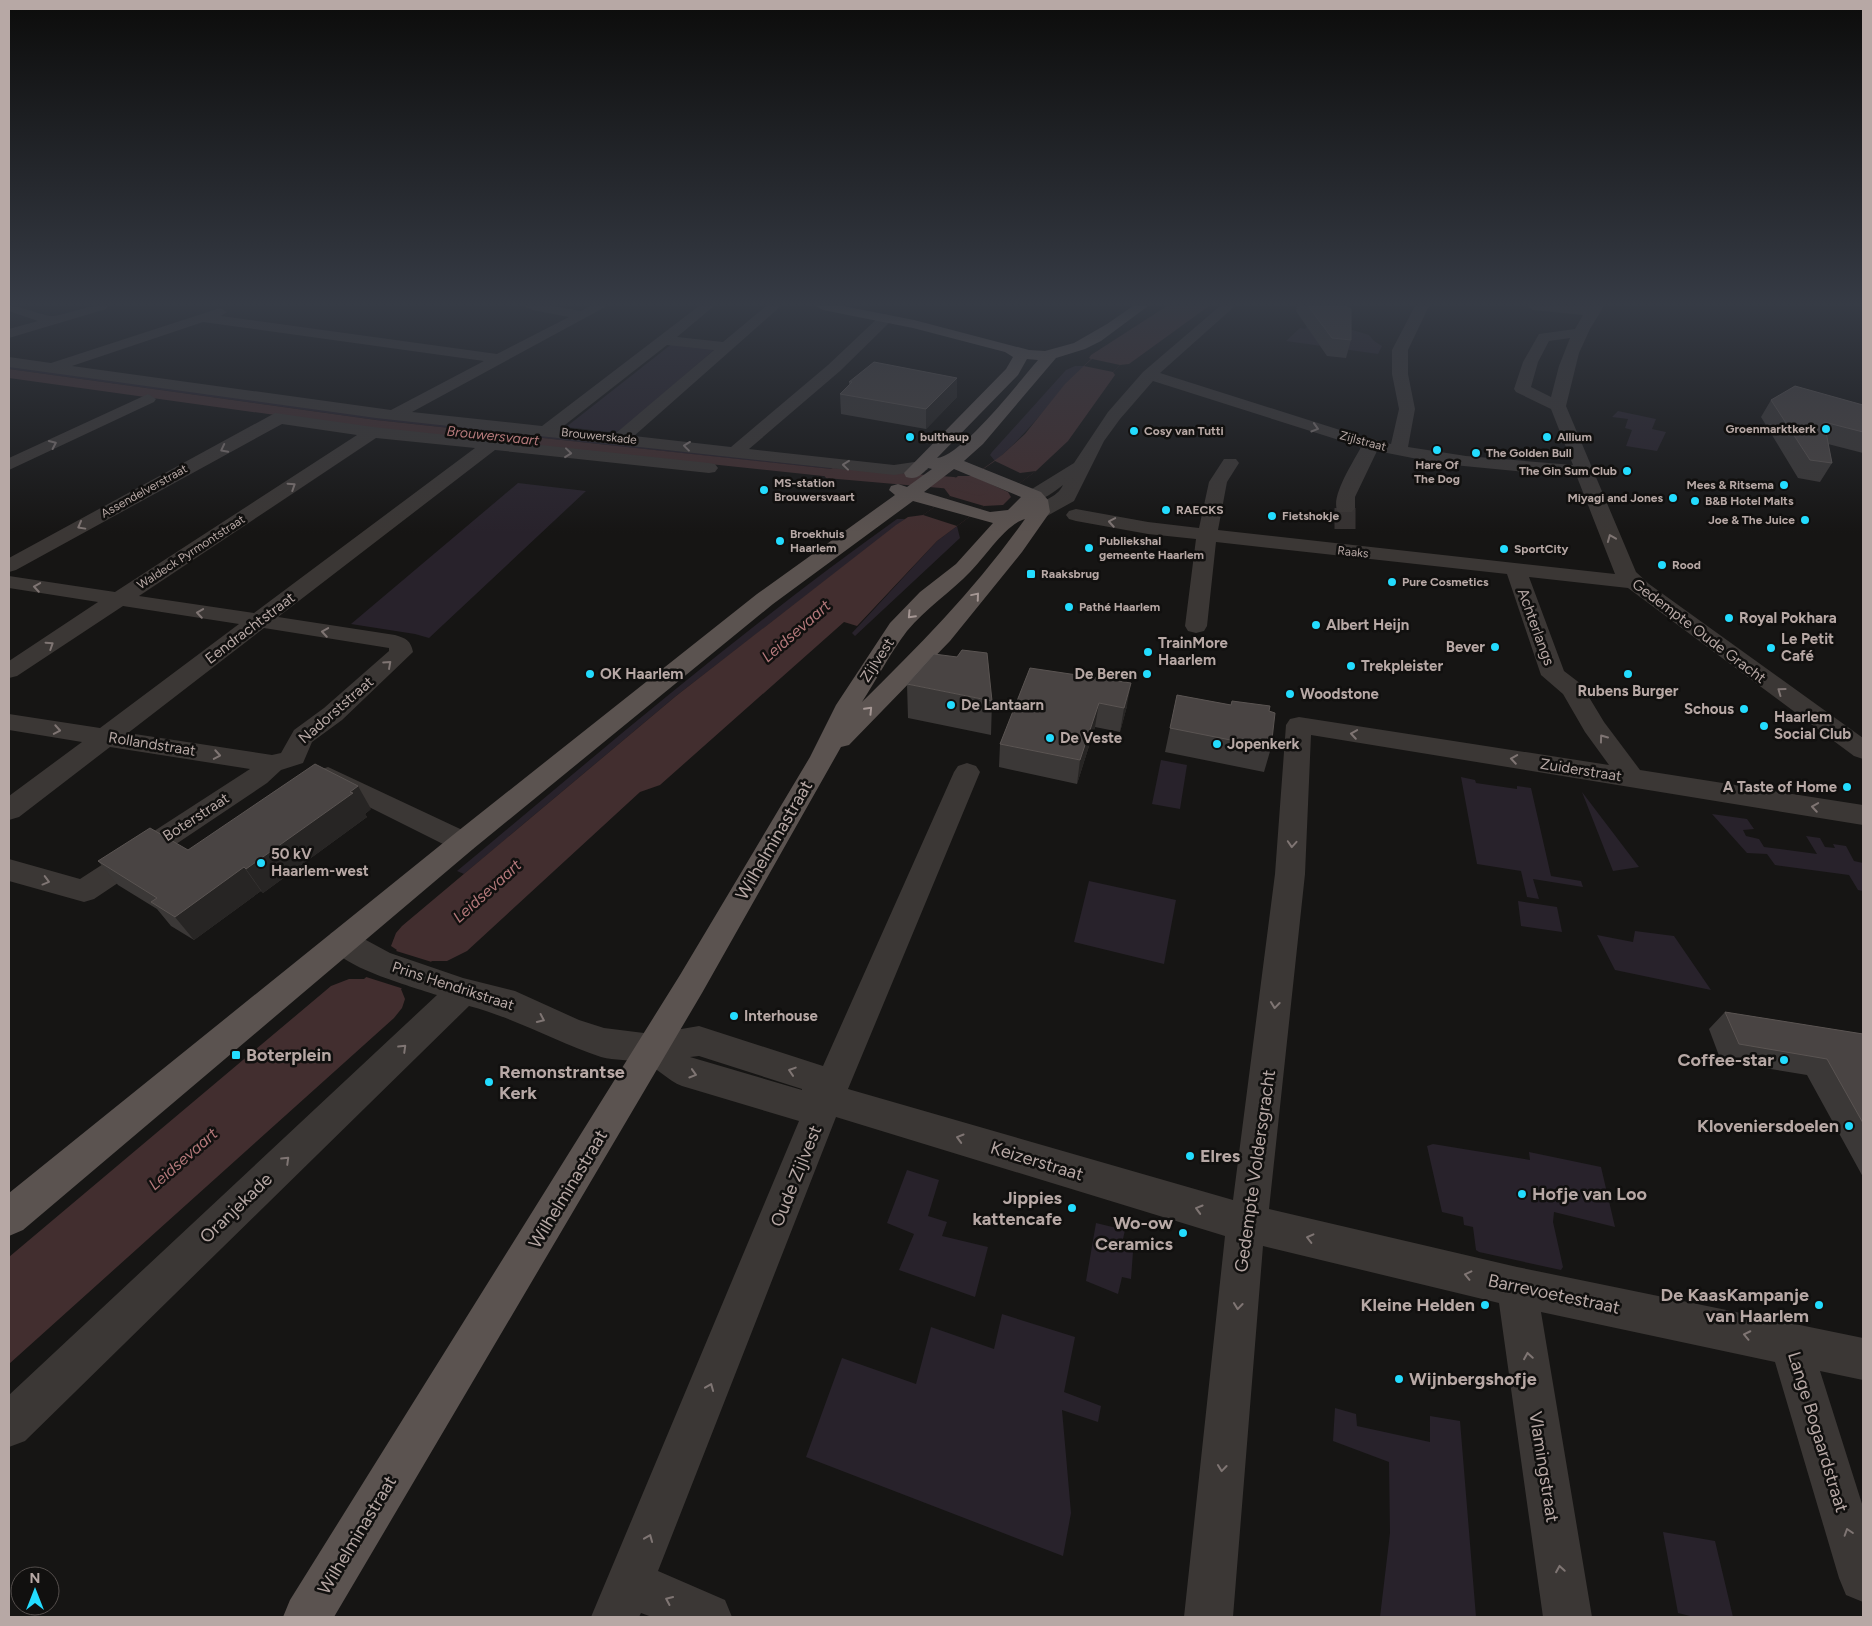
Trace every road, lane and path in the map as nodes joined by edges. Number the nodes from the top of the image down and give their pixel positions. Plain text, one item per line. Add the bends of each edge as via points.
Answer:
1 (152, 382) edge
2 (456, 382) edge
3 (610, 382) edge
4 (685, 382) edge
5 (818, 382) edge
6 (1004, 382) edge
7 (1021, 382) edge
8 (1143, 382) edge
9 (1170, 382) edge
10 (1402, 382) edge
11 (1524, 382) edge
12 (1562, 382) edge
13 (118, 395) dead end
14 (1558, 406) junction
15 (257, 415) dead end
16 (394, 415) junction
17 (280, 418) junction
18 (547, 430) junction
19 (374, 432) junction
20 (621, 438) junction
21 (1371, 444) junction
22 (491, 445) junction
23 (1399, 450) junction
24 (735, 452) junction
25 (1230, 463) dead end
26 (9, 465) edge
27 (965, 467) junction
28 (722, 469) dead end
29 (1585, 472) junction
30 (779, 475) dead end
31 (917, 485) junction
32 (1028, 497) junction
33 (1345, 508) tunnel mouth
34 (1076, 515) dead end
35 (994, 518) junction
36 (1207, 535) junction
37 (9, 566) edge
38 (1516, 570) junction
39 (9, 582) edge
40 (1632, 582) junction
41 (119, 600) junction
42 (259, 622) junction
43 (1196, 626) dead end
44 (9, 671) edge
45 (9, 722) edge
46 (1299, 725) joint
47 (106, 737) junction
48 (1863, 750) edge
49 (823, 757) junction
50 (283, 761) junction
51 (967, 772) dead end
52 (1632, 778) junction
53 (9, 810) edge
54 (1863, 815) edge
55 (462, 842) junction
56 (9, 870) edge
57 (342, 942) junction
58 (463, 991) junction
59 (652, 1049) junction
60 (828, 1099) junction
61 (9, 1217) edge
62 (1246, 1222) junction
63 (1517, 1287) junction
64 (1791, 1344) junction
65 (1863, 1359) edge
66 (9, 1425) edge
67 (1863, 1578) edge
68 (623, 1600) edge
69 (307, 1617) edge
70 (708, 1617) edge
71 (1208, 1617) edge
72 (1567, 1617) edge

1 - 16 street, Brouwerskade
2 - 16 street
3 - 18 street
4 - 20 street
5 - 24 street
6 - 31 main road
7 - 27 main road via 977,440
8 - 32 street, Zijlvest via 1110,419 1078,467 1066,498
9 -> 21 street, Zijlstraat
10 - 23 street via 1407,409
11 - 14 street via 1522,389
12 - 14 street
26 -> 13 street via 155,400
14 - 29 street, Gedempte Oude Gracht
15 - 17 street
16 - 18 street, Brouwerskade
17 - 19 street
17 -> 37 street, Assendelverstraat
18 - 20 street, Brouwerskade
19 - 22 street
41 -> 19 street, Waldeck Pyrmontstraat
24 -> 20 street, Brouwerskade
21 - 23 street, Zijlstraat
21 - 33 street via 1345,497
22 -> 28 street
22 - 42 street, Eendrachtstraat
23 - 29 street, Zijlstraat
31 -> 24 street, Brouwerskade via 894,470
25 - 36 street via 1218,482
27 - 31 main road
27 - 32 main road
40 -> 29 street, Gedempte Oude Gracht
30 - 31 street
31 - 35 main road
31 - 55 main road via 827,539 765,599
32 - 35 main road
49 -> 32 main road, Zijlvest via 943,635 1015,548
36 -> 34 street, Raaks
35 -> 49 main road, Zijlvest via 963,568 898,628 848,705
36 - 38 street, Raaks via 1345,542
36 - 43 street
38 - 40 street, Raaks
52 -> 38 street, Achterlangs via 1572,690 1553,675
41 -> 39 street
48 -> 40 street, Gedempte Oude Gracht
42 -> 41 street
44 -> 41 street, Waldeck Pyrmontstraat
42 - 47 street, Eendrachtstraat
50 -> 42 street, Nadorststraat via 303,736 333,714 401,652 400,645
45 -> 47 street, Rollandstraat
52 -> 46 street, Zuiderstraat
46 -> 62 street, Gedempte Voldersgracht via 1288,892 1254,1190
47 -> 50 street, Rollandstraat
47 - 53 street, Eendrachtstraat
49 - 59 main road, Wilhelminastraat
50 - 55 street, Nadorststraat
56 -> 50 street, Boterstraat via 84,891
51 - 60 street, Oude Zijlvest
54 -> 52 street, Zuiderstraat
55 - 57 main road
57 - 58 street, Prins Hendrikstraat via 379,962
57 - 61 main road
58 -> 59 street, Prins Hendrikstraat via 503,1001 604,1043
66 -> 58 street, Oranjekade
59 - 60 street via 682,1071 710,1080 803,1106
59 - 69 main road, Wilhelminastraat
62 -> 60 street, Keizerstraat
68 -> 60 street, Oude Zijlvest
63 -> 62 street, Barrevoetestraat
62 -> 71 street, Gedempte Voldersgracht
64 -> 63 street, Barrevoetestraat
72 -> 63 street, Vlamingstraat
64 - 65 street, Barrevoetestraat
67 -> 64 street, Lange Bogaardstraat
70 -> 68 street

